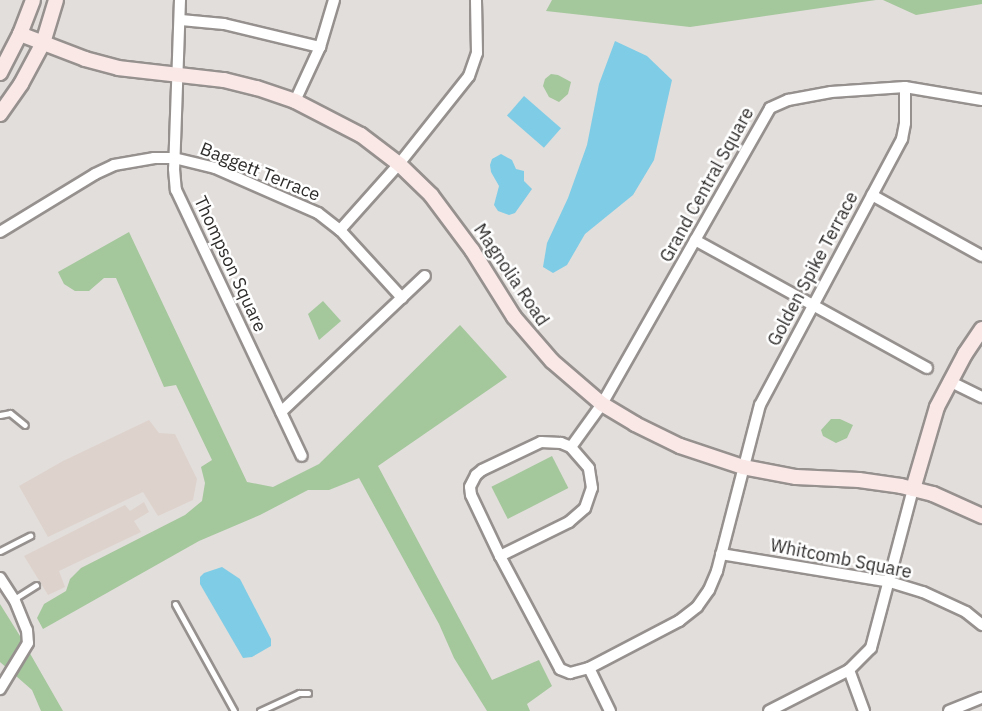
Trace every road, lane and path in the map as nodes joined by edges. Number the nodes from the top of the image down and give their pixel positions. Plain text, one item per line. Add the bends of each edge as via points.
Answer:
1 (33, 0) edge
2 (56, 0) edge
3 (180, 0) edge
4 (334, 0) edge
5 (476, 0) edge
6 (181, 20) junction
7 (20, 34) junction
8 (43, 42) junction
9 (320, 47) junction
10 (0, 73) edge
11 (178, 76) junction
12 (905, 87) junction
13 (982, 100) edge
14 (295, 101) junction
15 (0, 114) edge
16 (174, 158) junction
17 (399, 164) junction
18 (872, 195) junction
19 (340, 230) junction
20 (0, 232) edge
21 (695, 240) junction
22 (982, 256) edge
23 (425, 276) dead end
24 (402, 298) junction
25 (813, 307) junction
26 (982, 329) edge
27 (927, 368) dead end
28 (949, 381) junction
29 (982, 397) edge
30 (602, 404) junction
31 (281, 412) junction
32 (0, 415) edge
33 (25, 425) dead end
34 (571, 447) junction
35 (302, 456) dead end
36 (743, 467) junction
37 (913, 489) junction
38 (982, 516) edge
39 (30, 536) dead end
40 (0, 551) edge
41 (721, 554) junction
42 (500, 556) junction
43 (0, 578) edge
44 (890, 582) junction
45 (36, 585) dead end
46 (14, 599) junction
47 (175, 604) dead end
48 (982, 625) edge
49 (588, 668) junction
50 (849, 670) junction
51 (0, 689) edge
52 (308, 693) dead end
53 (982, 698) edge
54 (234, 711) edge
55 (260, 711) edge
56 (610, 711) edge
57 (769, 711) edge
58 (864, 711) edge
59 (949, 711) edge

1 - 7 street
2 - 8 street
3 - 6 street, Thompson Square
4 - 9 street
5 - 17 street via 477,53 469,76
6 - 9 street via 224,24
6 - 11 street, Thompson Square
7 - 8 street, Magnolia Road
7 - 10 street
8 - 11 street, Magnolia Road via 118,68
8 - 15 street
9 - 14 street
11 - 14 street, Magnolia Road via 224,80
11 - 16 street, Thompson Square
12 - 13 street, Grand Central Square
12 - 18 street, Golden Spike Terrace via 902,139
12 - 21 street, Grand Central Square via 831,92 788,100 770,108
14 - 17 street, Magnolia Road via 361,135
16 - 19 street, Baggett Terrace via 214,168 309,208
16 - 20 street, Baggett Terrace via 114,165
16 - 31 street, Thompson Square via 176,190
17 - 19 street
17 - 30 street, Magnolia Road via 453,222 530,338
18 - 22 street
18 - 25 street, Golden Spike Terrace
19 - 24 street, Baggett Terrace
21 - 25 street
21 - 30 street, Grand Central Square
23 - 24 street
24 - 31 street
25 - 27 street
25 - 36 street, Golden Spike Terrace via 764,394
26 - 28 street
28 - 29 street
28 - 37 street via 927,437
30 - 34 street, Grand Central Square
30 - 36 street, Magnolia Road via 681,446
31 - 35 street, Thompson Square
32 - 33 lane via 10,412
34 - 42 street via 584,459 592,478 585,508 569,522
34 - 42 street via 541,442 476,475 471,495
36 - 37 street, Magnolia Road via 796,477 880,482
36 - 41 street, Golden Spike Terrace
37 - 38 street, Magnolia Road
37 - 44 street
39 - 40 lane
41 - 44 street, Whitcomb Square
41 - 49 street, Golden Spike Terrace via 710,590 690,615
42 - 49 street via 560,669 570,673
43 - 46 street
44 - 48 street, Whitcomb Square via 966,612
44 - 50 street via 871,648
45 - 46 lane
46 - 51 street via 28,643
47 - 54 lane
49 - 56 street
50 - 57 street
50 - 58 street
52 - 55 lane
53 - 59 street

